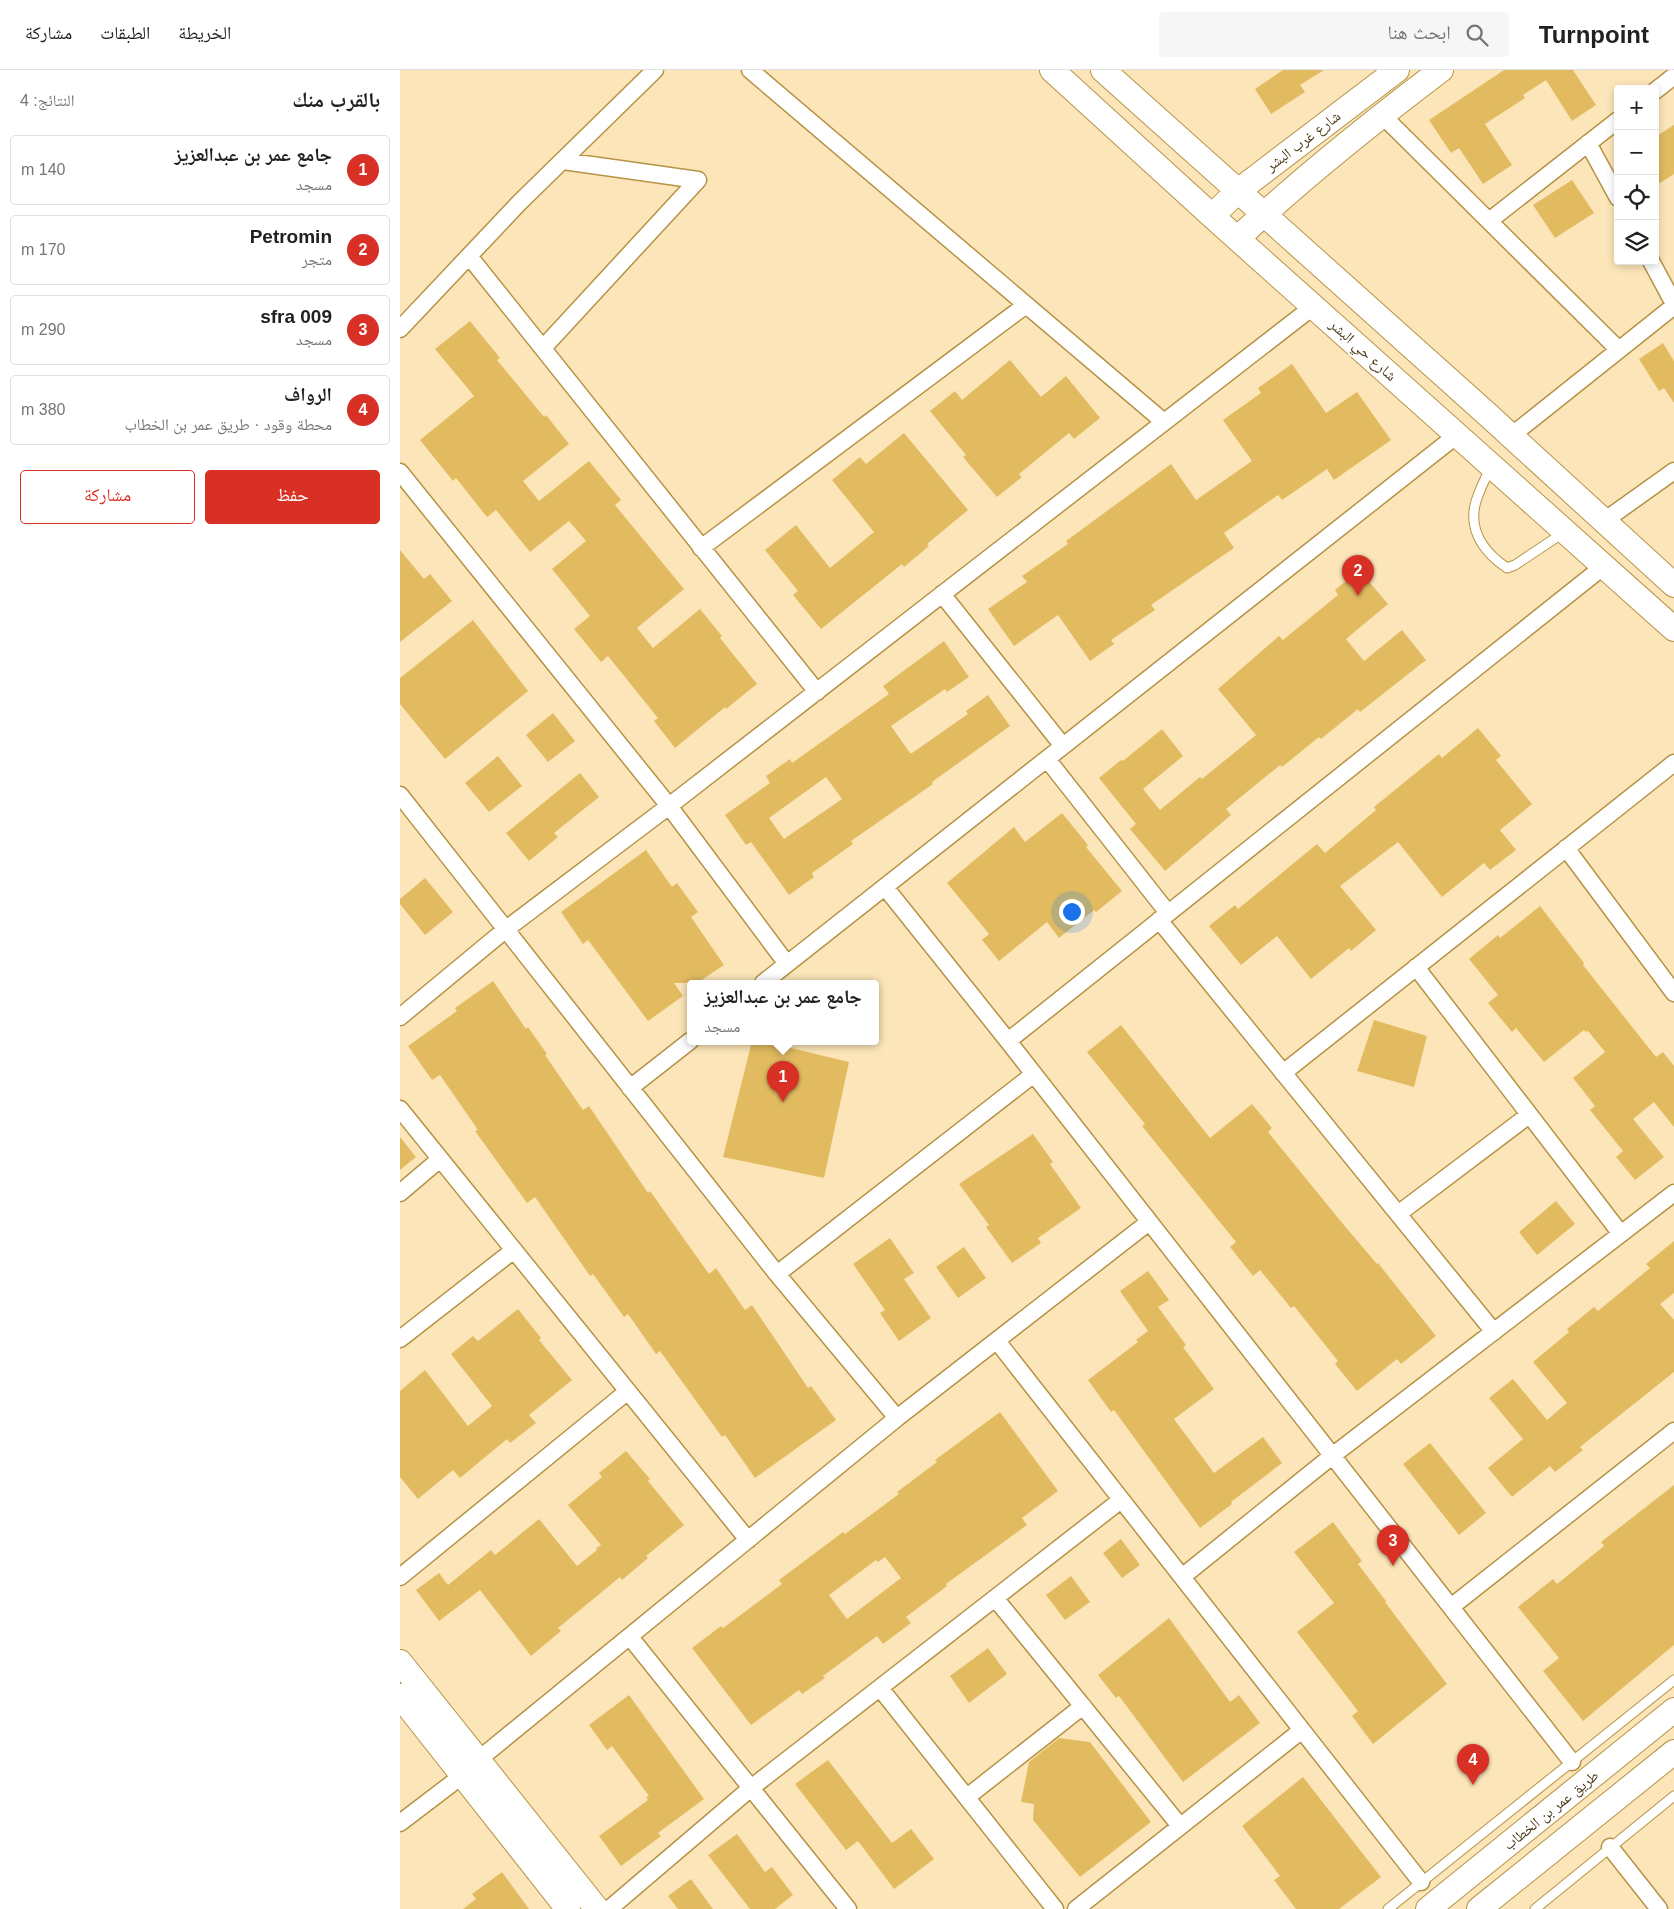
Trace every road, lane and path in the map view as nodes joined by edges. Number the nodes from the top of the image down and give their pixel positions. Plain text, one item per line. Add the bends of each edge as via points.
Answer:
1 (655, 70) edge
2 (750, 70) edge
3 (1052, 70) edge
4 (1103, 70) edge
5 (1397, 70) edge
6 (1441, 70) edge
7 (1674, 76) edge
8 (1659, 88) edge
9 (1382, 115) junction
10 (1614, 123) edge
11 (1588, 143) junction
12 (563, 160) junction
13 (1238, 191) junction
14 (1614, 191) edge
15 (1264, 213) junction
16 (1212, 216) junction
17 (1489, 221) junction
18 (1238, 238) junction
19 (469, 256) junction
20 (1653, 265) edge
21 (1026, 304) junction
22 (1674, 305) edge
23 (1314, 306) junction
24 (400, 328) edge
25 (543, 348) junction
26 (1619, 350) junction
27 (1164, 422) junction
28 (1457, 435) junction
29 (1511, 436) junction
30 (1491, 465) junction
31 (1674, 471) edge
32 (400, 472) edge
33 (1604, 521) junction
34 (1565, 531) junction
35 (701, 548) junction
36 (1604, 566) junction
37 (1674, 585) edge
38 (942, 594) junction
39 (1674, 629) edge
40 (817, 692) junction
41 (1063, 746) junction
42 (1047, 759) junction
43 (1674, 763) edge
44 (400, 796) edge
45 (669, 806) junction
46 (1566, 848) junction
47 (885, 887) junction
48 (1163, 916) junction
49 (505, 930) junction
50 (787, 964) junction
51 (1416, 968) junction
52 (767, 980) edge
53 (1674, 993) edge
54 (400, 1017) edge
55 (1008, 1041) junction
56 (687, 1043) edge
57 (1283, 1073) junction
58 (1034, 1074) junction
59 (630, 1088) junction
60 (400, 1109) edge
61 (1529, 1115) junction
62 (440, 1159) junction
63 (400, 1193) edge
64 (1674, 1194) edge
65 (1398, 1214) junction
66 (1149, 1222) junction
67 (1622, 1234) junction
68 (514, 1250) junction
69 (778, 1274) junction
70 (1494, 1332) junction
71 (401, 1337) edge
72 (997, 1341) junction
73 (628, 1391) junction
74 (897, 1418) junction
75 (1674, 1431) edge
76 (1332, 1456) junction
77 (1121, 1500) junction
78 (748, 1540) junction
79 (400, 1577) edge
80 (1182, 1577) junction
81 (995, 1598) junction
82 (1450, 1607) junction
83 (630, 1637) junction
84 (400, 1662) edge
85 (1674, 1680) edge
86 (880, 1688) junction
87 (400, 1696) edge
88 (1083, 1706) junction
89 (1674, 1710) edge
90 (1302, 1730) junction
91 (1674, 1752) edge
92 (1572, 1762) junction
93 (471, 1768) junction
94 (751, 1788) junction
95 (1674, 1796) edge
96 (967, 1798) junction
97 (400, 1823) edge
98 (1180, 1826) junction
99 (1610, 1847) junction
100 (1421, 1882) junction
101 (568, 1909) edge
102 (597, 1909) edge
103 (609, 1909) edge
104 (848, 1909) edge
105 (1055, 1909) edge
106 (1076, 1909) edge
107 (1388, 1909) edge
108 (1428, 1909) edge
109 (1479, 1909) edge
110 (1535, 1909) edge
111 (1659, 1909) edge

1 - 12 street
2 - 21 street
3 - 16 street, شارع حي البشر
4 - 13 street
5 - 13 street, شارع غرب البشر
6 - 9 street
7 - 8 street
9 - 15 street
9 - 17 street
10 - 11 street
11 - 14 street
11 - 17 street
12 - 19 street
12 - 25 street via 698,180
13 - 15 street
13 - 16 street, شارع غرب البشر
15 - 18 street
15 - 29 street
16 - 18 street, شارع حي البشر
17 - 26 street
18 - 23 street, شارع حي البشر
19 - 24 street
19 - 25 street
20 - 22 street
21 - 27 street
21 - 35 street
22 - 26 street
23 - 27 street
23 - 28 street, شارع حي البشر
25 - 35 street
26 - 29 street
27 - 38 street
28 - 30 street, شارع حي البشر
28 - 41 street
29 - 33 street
30 - 34 street, شارع حي البشر
30 - 34 lane via 1475,506 1476,532 1479,541 1499,562 1507,568 1515,565
31 - 33 street
32 - 45 street
33 - 37 street
34 - 36 street, شارع حي البشر
35 - 40 street
36 - 39 street, شارع حي البشر
36 - 48 street
38 - 40 street
38 - 41 street
40 - 45 street
41 - 42 street
42 - 47 street
42 - 48 street
43 - 46 street
44 - 49 street
45 - 49 street
45 - 50 street
46 - 51 street
46 - 53 street
47 - 50 street
47 - 55 street
48 - 55 street
48 - 57 street
49 - 54 street
49 - 59 street
50 - 52 street
51 - 57 street
51 - 61 street
55 - 58 street
56 - 59 street
57 - 65 street
58 - 66 street
58 - 69 street
59 - 69 street
60 - 62 street
61 - 65 street
61 - 67 street
62 - 63 street
62 - 68 street
64 - 67 street
65 - 70 street
66 - 72 street
66 - 76 street
67 - 70 street
68 - 71 street
68 - 73 street
69 - 74 street
70 - 76 street
72 - 74 street
72 - 77 street
73 - 78 street
73 - 79 street
74 - 78 street
75 - 82 street
76 - 80 street
76 - 82 street
77 - 80 street
77 - 81 street
78 - 83 street
80 - 90 street
81 - 86 street
81 - 88 street
82 - 92 street
83 - 93 street
83 - 94 street
84 - 93 street
85 - 92 lane
86 - 94 street
86 - 96 street
87 - 93 street
88 - 96 street
88 - 98 street
89 - 108 street, طريق عمر بن الخطاب
90 - 98 street
90 - 100 street
91 - 109 street
92 - 100 lane
93 - 97 street
93 - 101 street
93 - 102 street
94 - 103 street
94 - 104 street
95 - 99 lane
96 - 105 street
98 - 106 street
99 - 110 lane
99 - 111 street
100 - 107 lane

